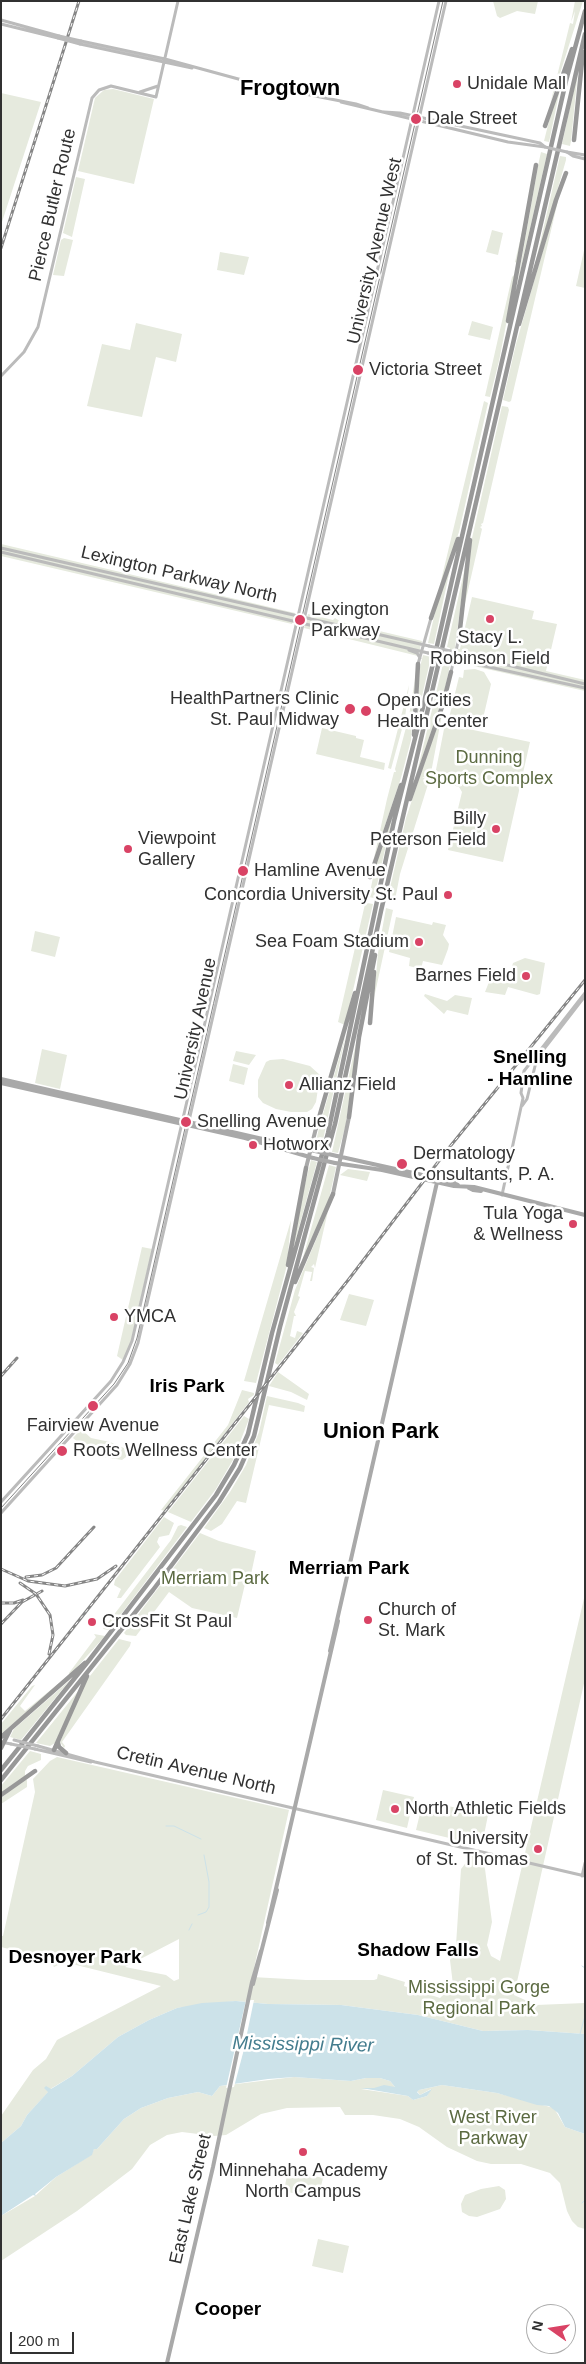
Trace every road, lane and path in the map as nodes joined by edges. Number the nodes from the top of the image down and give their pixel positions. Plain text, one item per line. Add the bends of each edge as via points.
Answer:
1 (178, 1) edge
2 (439, 1) edge
3 (446, 1) edge
4 (585, 11) edge
5 (1, 20) edge
6 (1, 24) edge
7 (585, 34) edge
8 (58, 37) junction
9 (576, 41) junction
10 (585, 41) edge
11 (164, 61) junction
12 (159, 86) junction
13 (136, 92) junction
14 (412, 118) junction
15 (419, 119) junction
16 (545, 126) dead end
17 (574, 140) dead end
18 (567, 152) junction
19 (585, 155) edge
20 (585, 159) edge
21 (536, 165) dead end
22 (566, 173) dead end
23 (517, 327) junction
24 (500, 369) junction
25 (1, 376) edge
26 (465, 521) junction
27 (471, 524) junction
28 (1, 548) edge
29 (1, 552) edge
30 (432, 618) joint
31 (296, 619) junction
32 (303, 621) junction
33 (459, 638) joint
34 (400, 646) junction
35 (427, 646) junction
36 (423, 652) junction
37 (456, 652) junction
38 (454, 659) junction
39 (419, 661) junction
40 (452, 672) joint
41 (549, 678) junction
42 (585, 684) edge
43 (585, 688) edge
44 (413, 747) junction
45 (409, 763) junction
46 (402, 821) junction
47 (370, 877) dead end
48 (381, 911) junction
49 (372, 926) junction
50 (377, 942) junction
51 (585, 995) edge
52 (370, 1023) dead end
53 (1, 1079) edge
54 (1, 1083) edge
55 (522, 1107) junction
56 (155, 1113) junction
57 (139, 1114) junction
58 (349, 1117) joint
59 (182, 1122) junction
60 (189, 1123) junction
61 (316, 1128) joint
62 (314, 1137) junction
63 (297, 1147) junction
64 (313, 1150) junction
65 (296, 1154) junction
66 (339, 1156) junction
67 (311, 1158) junction
68 (337, 1164) junction
69 (356, 1166) junction
70 (306, 1168) junction
71 (438, 1180) junction
72 (334, 1186) junction
73 (298, 1192) dead end
74 (333, 1194) joint
75 (502, 1196) junction
76 (585, 1215) edge
77 (290, 1255) junction
78 (272, 1333) junction
79 (276, 1343) junction
80 (1, 1502) edge
81 (1, 1513) edge
82 (90, 1659) junction
83 (90, 1670) junction
84 (3, 1739) edge
85 (58, 1741) junction
86 (1, 1748) edge
87 (54, 1750) junction
88 (66, 1753) junction
89 (92, 1762) junction
90 (1, 1770) edge
91 (35, 1771) dead end
92 (1, 1780) edge
93 (1, 1795) edge
94 (294, 1808) junction
95 (585, 1863) edge
96 (583, 1876) edge
97 (167, 2363) edge

1 - 11 main road
2 - 14 main road, University Avenue West
3 - 15 main road, University Avenue West
4 - 9 highway
5 - 8 main road
6 - 8 main road
7 - 23 highway
8 - 11 main road, bridge
9 - 16 highway
9 - 24 highway
10 - 17 highway
11 - 12 main road
11 - 14 main road via 293,88 321,98 392,111
12 - 13 main road
12 - 13 main road, Pierce Butler Route via 156,97
13 - 25 main road, Pierce Butler Route via 108,86 92,98 38,327 24,352
14 - 15 main road
14 - 31 main road, University Avenue West
15 - 18 main road, bridge via 540,143
15 - 32 main road, University Avenue West
18 - 19 main road
18 - 20 main road
21 - 24 highway
22 - 23 highway
23 - 27 highway
24 - 26 highway
26 - 30 highway
26 - 44 highway
27 - 33 highway
27 - 46 highway
28 - 31 main road, Lexington Parkway North
29 - 31 main road, Lexington Parkway North
30 - 35 main road
31 - 32 main road, Lexington Parkway North
31 - 59 main road, University Avenue
32 - 34 main road, Lexington Parkway North
32 - 35 main road, Lexington Parkway North
32 - 60 main road, University Avenue
33 - 37 main road
34 - 36 main road, Lexington Parkway North
34 - 39 main road via 417,653
35 - 36 main road
35 - 37 main road, Lexington Parkway North, bridge
36 - 38 main road, Lexington Parkway North, bridge
36 - 39 main road
37 - 38 main road
37 - 41 main road, Lexington Parkway North
38 - 40 main road
38 - 41 main road, Lexington Parkway North
39 - 44 highway
40 - 46 highway
41 - 42 main road, Lexington Parkway North
41 - 43 main road, Lexington Parkway North
44 - 45 highway
45 - 47 highway
45 - 49 highway
46 - 48 highway
48 - 50 highway
48 - 79 highway via 329,1152
49 - 61 highway
49 - 78 highway via 328,1133
50 - 52 highway
50 - 58 highway via 361,1026
51 - 55 main road via 537,1058
51 - 55 main road via 527,1066 521,1093
53 - 56 main road
54 - 57 main road
55 - 75 main road
56 - 57 main road
56 - 59 main road
57 - 59 main road
58 - 66 main road
59 - 60 main road
59 - 80 main road, University Avenue via 144,1298 126,1357 107,1386
60 - 63 main road
60 - 65 main road
60 - 81 main road, University Avenue via 146,1312 130,1364 115,1388
61 - 62 main road
62 - 63 main road via 309,1146
62 - 64 main road
63 - 64 main road
64 - 66 main road, bridge
64 - 67 main road
65 - 67 main road
65 - 70 main road via 304,1160
66 - 68 main road
66 - 71 main road
67 - 68 main road, bridge
67 - 70 main road
68 - 69 main road
68 - 72 main road
69 - 71 main road
69 - 72 main road via 341,1169
70 - 77 highway
71 - 75 main road
71 - 94 main road, East Lake Street
72 - 74 main road
73 - 77 highway
74 - 79 highway via 297,1278
75 - 76 main road
77 - 78 highway
78 - 82 highway via 244,1443 222,1487
79 - 83 highway via 250,1445 230,1486
82 - 84 highway
82 - 90 highway
83 - 85 highway
83 - 92 highway
84 - 86 highway
84 - 87 main road, Cretin Avenue North, bridge
84 - 89 main road, Cretin Avenue North, bridge via 11,1744
85 - 87 highway
85 - 88 highway
87 - 88 main road, Cretin Avenue North
88 - 89 main road, Cretin Avenue North
89 - 94 main road, Cretin Avenue North
91 - 93 highway
94 - 96 main road, Cretin Avenue North
94 - 97 main road, East Lake Street
95 - 96 main road

